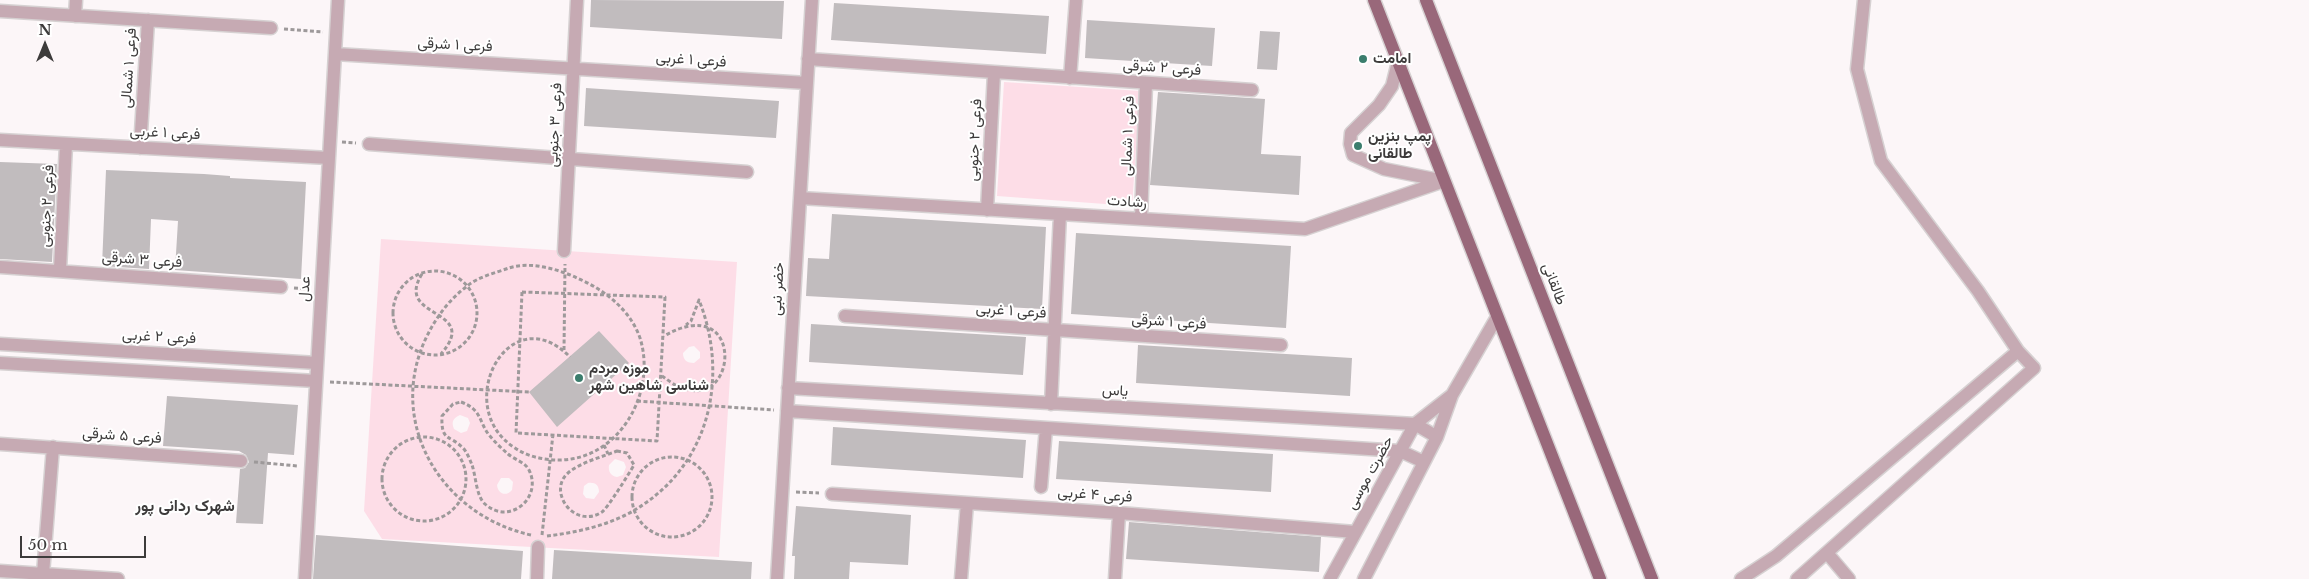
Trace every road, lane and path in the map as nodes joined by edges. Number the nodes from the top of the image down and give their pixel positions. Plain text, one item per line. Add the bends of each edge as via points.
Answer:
1 (76, 0) edge
2 (338, 0) edge
3 (578, 0) edge
4 (812, 0) edge
5 (1076, 0) edge
6 (1374, 0) edge
7 (1426, 0) edge
8 (1864, 0) edge
9 (0, 11) edge
10 (75, 16) junction
11 (148, 20) junction
12 (271, 28) joint
13 (336, 33) junction
14 (335, 54) junction
15 (808, 59) junction
16 (1398, 62) junction
17 (574, 69) junction
18 (994, 73) junction
19 (1070, 78) junction
20 (807, 83) junction
21 (1146, 83) junction
22 (1252, 90) dead end
23 (0, 140) edge
24 (330, 141) junction
25 (66, 144) junction
26 (369, 144) joint
27 (140, 148) junction
28 (329, 158) junction
29 (569, 159) junction
30 (747, 172) dead end
31 (1444, 182) junction
32 (800, 198) junction
33 (987, 210) junction
34 (1060, 214) junction
35 (1141, 219) junction
36 (564, 251) dead end
37 (0, 267) edge
38 (60, 270) junction
39 (566, 272) junction
40 (422, 273) junction
41 (467, 285) junction
42 (281, 287) joint
43 (321, 290) junction
44 (566, 293) junction
45 (608, 295) junction
46 (438, 316) junction
47 (845, 316) dead end
48 (1497, 317) junction
49 (686, 325) junction
50 (708, 328) junction
51 (1054, 331) junction
52 (664, 336) junction
53 (520, 341) junction
54 (0, 344) edge
55 (1281, 345) dead end
56 (564, 350) junction
57 (2018, 351) junction
58 (419, 352) junction
59 (440, 355) junction
60 (570, 357) dead end
61 (0, 363) edge
62 (317, 363) junction
63 (662, 376) junction
64 (316, 381) junction
65 (714, 383) junction
66 (412, 386) junction
67 (788, 388) junction
68 (486, 390) junction
69 (518, 392) junction
70 (529, 392) dead end
71 (1452, 395) junction
72 (637, 401) junction
73 (660, 402) junction
74 (1051, 404) junction
75 (709, 406) junction
76 (787, 411) junction
77 (1416, 424) junction
78 (1046, 428) junction
79 (552, 434) junction
80 (419, 437) junction
81 (1437, 437) junction
82 (615, 438) junction
83 (453, 441) junction
84 (0, 444) edge
85 (449, 446) junction
86 (604, 446) junction
87 (53, 447) junction
88 (1400, 450) junction
89 (608, 454) junction
90 (550, 460) junction
91 (688, 460) junction
92 (241, 461) joint
93 (1424, 462) junction
94 (311, 467) junction
95 (1041, 487) dead end
96 (782, 491) junction
97 (832, 494) joint
98 (461, 499) junction
99 (966, 503) junction
100 (634, 510) junction
101 (1119, 513) junction
102 (1356, 532) junction
103 (540, 542) junction
104 (1827, 553) junction
105 (0, 571) edge
106 (43, 574) junction
107 (109, 579) edge
108 (118, 579) edge
109 (304, 579) edge
110 (537, 579) edge
111 (777, 579) edge
112 (961, 579) edge
113 (1115, 579) edge
114 (1330, 579) edge
115 (1364, 579) edge
116 (1600, 579) edge
117 (1652, 579) edge
118 (1741, 579) edge
119 (1797, 579) edge
120 (1849, 579) edge

1 - 10 street
2 - 13 street, عدل
3 - 17 street, فرعی ۳ جنوبی
4 - 15 street, خضر نبی
5 - 19 street
6 - 16 main road
7 - 117 main road, طالقانی
8 - 57 street via 1857,69 1880,161 1978,291
9 - 10 street
10 - 11 street
11 - 12 street
11 - 27 street, فرعی ۱ شمالی
12 - 13 path
13 - 14 street, عدل
14 - 17 street, فرعی ۱ شرقی
14 - 24 street, عدل
15 - 18 street, فرعی ۲ شرقی
15 - 20 street, خضر نبی
16 - 31 main road
16 - 31 street via 1392,86 1379,105 1351,133 1353,155 1384,169
17 - 20 street, فرعی ۱ غربی
17 - 29 street, فرعی ۳ جنوبی
18 - 19 street, فرعی ۲ شرقی
18 - 33 street, فرعی ۲ جنوبی
19 - 21 street, فرعی ۲ شرقی
20 - 32 street, خضر نبی
21 - 22 street, فرعی ۲ شرقی
21 - 35 street, فرعی ۱ شمالی
23 - 25 street, فرعی ۱ غربی
24 - 26 path
24 - 28 street, عدل
25 - 27 street, فرعی ۱ غربی
25 - 38 street, فرعی ۲ جنوبی
26 - 29 street
27 - 28 street, فرعی ۱ غربی
28 - 43 street, عدل
29 - 30 street
29 - 36 street, فرعی ۳ جنوبی
31 - 35 street, رشادت via 1305,230
31 - 48 main road
32 - 33 street, رشادت
32 - 67 street, خضر نبی
33 - 34 street, رشادت
34 - 35 street, رشادت
34 - 51 street
37 - 38 street, فرعی ۳ شرقی
38 - 42 street, فرعی ۳ شرقی
39 - 41 path via 541,267 513,267
39 - 44 path
39 - 45 path via 595,285
40 - 41 path via 446,273
40 - 46 path via 416,293 420,302
40 - 58 path via 402,288 393,312 400,336
41 - 46 path
41 - 59 path via 474,296 477,322 464,345
42 - 43 path
43 - 62 street, عدل
44 - 45 path
44 - 53 path via 522,292
44 - 56 path
45 - 52 path via 665,297
45 - 72 path via 620,305 639,336 644,371
46 - 58 path
46 - 59 path via 448,320 453,334 451,342
47 - 51 street, فرعی ۱ غربی
48 - 71 street, حضرت موسی
48 - 116 main road
49 - 50 path
49 - 50 path via 691,321 699,300
49 - 52 path
50 - 65 path via 714,356
50 - 65 path via 717,334 726,354 721,375
51 - 55 street, فرعی ۱ شرقی
51 - 74 street
52 - 63 path
53 - 56 path via 539,338
53 - 68 path via 498,357
53 - 69 path
54 - 62 street, فرعی ۲ غربی
56 - 60 path
57 - 104 street via 2034,368
57 - 118 street via 1776,556
58 - 59 path
58 - 66 path
61 - 64 street
62 - 64 street, عدل
63 - 65 path via 688,390
63 - 73 path
64 - 66 path
64 - 94 street, عدل
65 - 75 path
66 - 68 path
66 - 80 path via 412,408
67 - 74 street, یاس
67 - 76 street, خضر نبی
68 - 69 path
68 - 90 path via 491,420 502,438 516,449
69 - 70 path
69 - 79 path via 516,433
71 - 77 street, حضرت موسی
71 - 81 street, حضرت موسی
72 - 73 path
72 - 82 path via 631,417
73 - 75 path
73 - 82 path via 657,441
74 - 77 street, یاس
75 - 76 path
75 - 91 path
76 - 78 street
76 - 96 street, خضر نبی
77 - 81 street, یاس
77 - 88 street, حضرت موسی
78 - 88 street
78 - 95 street
79 - 82 path
79 - 90 path
80 - 85 path via 432,437
80 - 98 path via 436,473
80 - 98 path via 393,449 385,461 383,489 389,502 398,513 426,521 440,518
81 - 93 street, حضرت موسی
82 - 86 path
83 - 83 path via 464,448 472,464 484,504 498,511 514,511 526,503 532,492 529,468 509,455 489,435 477,411 461,402 453,404 442,416 443,433
83 - 85 path
84 - 87 street, فرعی ۵ شرقی
85 - 98 path via 462,461 466,474
86 - 89 path
86 - 90 path via 581,458
87 - 92 street, فرعی ۵ شرقی
87 - 106 street
88 - 93 street
88 - 102 street, حضرت موسی
89 - 89 path via 568,473 562,481 563,500 576,515 585,517 603,512 634,465 628,452
90 - 103 path
91 - 100 path via 664,489
91 - 100 path via 662,458 649,464 633,484 631,498
91 - 100 path via 699,467 712,490 708,516 699,527 688,534 662,536 640,522
92 - 94 path
93 - 115 street, حضرت موسی
94 - 109 street, عدل
96 - 97 path
96 - 111 street, خضر نبی
97 - 99 street, فرعی ۴ غربی
98 - 103 path via 502,526
99 - 101 street, فرعی ۴ غربی
99 - 112 street
100 - 103 path via 608,522
101 - 102 street, فرعی ۴ غربی
101 - 113 street
102 - 114 street, حضرت موسی
103 - 110 street
104 - 119 street
104 - 120 street
105 - 106 street
106 - 107 street
107 - 108 street

